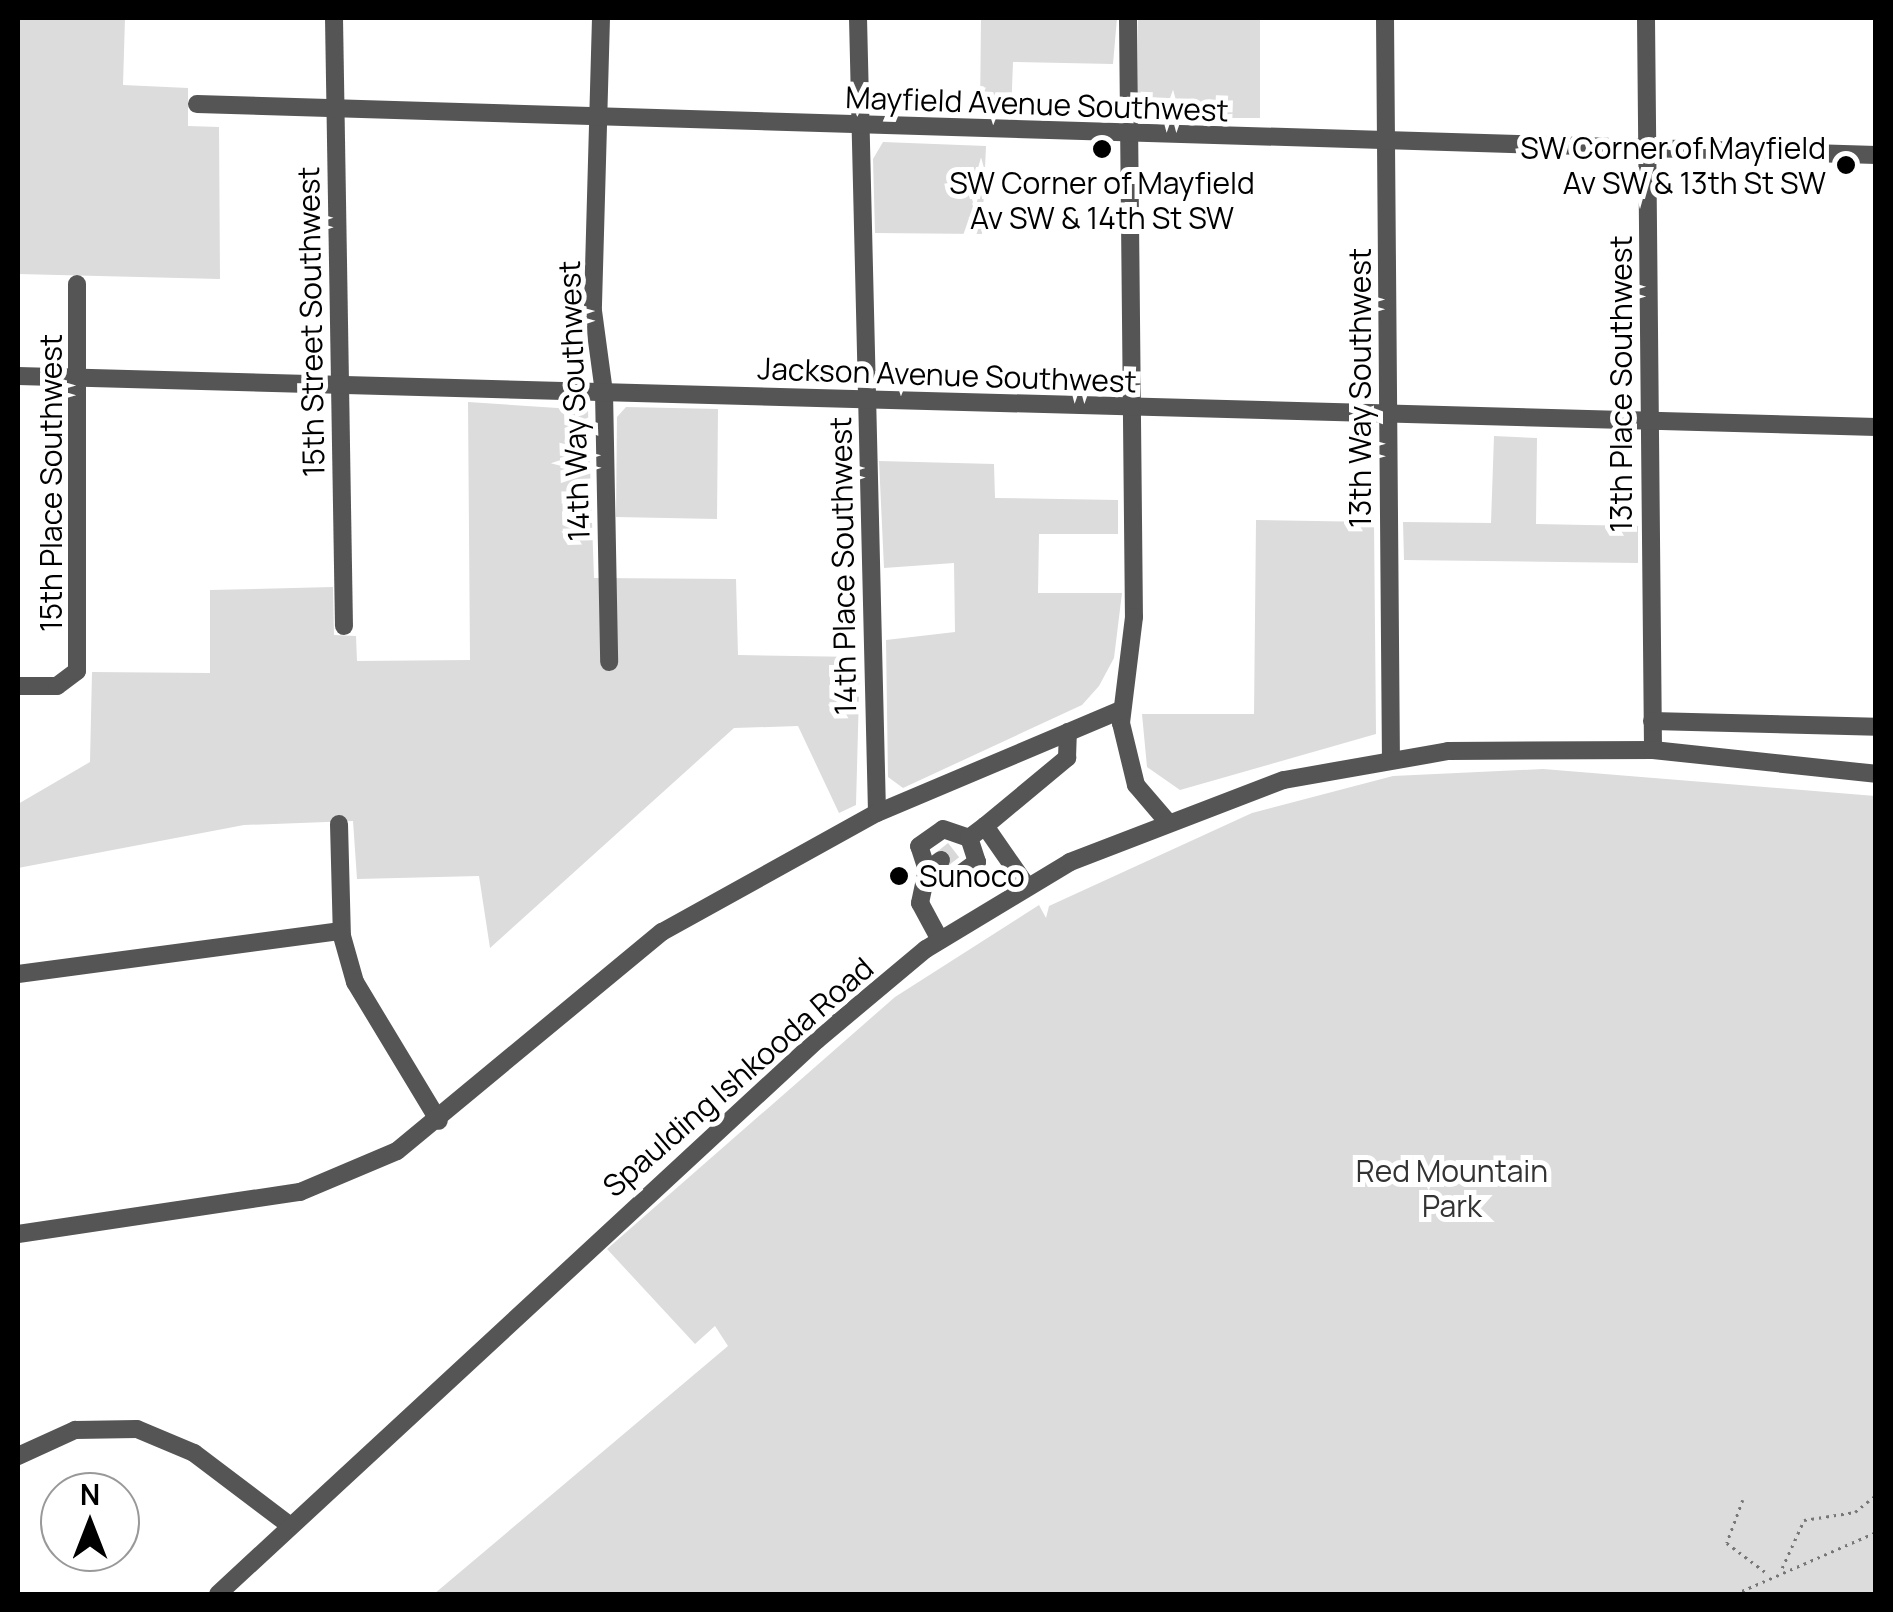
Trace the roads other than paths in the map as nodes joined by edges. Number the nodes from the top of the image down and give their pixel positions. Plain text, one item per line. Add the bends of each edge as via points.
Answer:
1 (334, 18) edge
2 (600, 18) edge
3 (858, 18) edge
4 (1128, 18) edge
5 (1384, 18) edge
6 (1646, 18) edge
7 (197, 104) dead end
8 (336, 109) junction
9 (600, 116) junction
10 (861, 126) junction
11 (1124, 134) junction
12 (1384, 142) junction
13 (1648, 148) junction
14 (1876, 155) edge
15 (77, 284) dead end
16 (18, 376) edge
17 (79, 378) junction
18 (339, 384) junction
19 (604, 392) junction
20 (867, 399) junction
21 (1130, 408) junction
22 (1386, 416) junction
23 (1650, 424) junction
24 (1876, 426) edge
25 (344, 626) dead end
26 (608, 662) dead end
27 (18, 686) edge
28 (1121, 710) junction
29 (1652, 721) junction
30 (1876, 728) edge
31 (1068, 732) junction
32 (1653, 750) junction
33 (1391, 759) junction
34 (1876, 774) edge
35 (877, 813) junction
36 (1165, 820) junction
37 (339, 824) dead end
38 (985, 826) junction
39 (1026, 885) junction
40 (341, 931) junction
41 (940, 940) junction
42 (18, 974) edge
43 (439, 1122) junction
44 (18, 1234) edge
45 (18, 1456) edge
46 (288, 1524) junction
47 (218, 1594) edge

1 - 8 street, 15th Street Southwest
2 - 9 street, 14th Way Southwest
3 - 10 street, 14th Place Southwest
4 - 11 street
5 - 12 street, 13th Way Southwest
6 - 13 street, 13th Place Southwest
7 - 8 street, Mayfield Avenue Southwest
8 - 9 street, Mayfield Avenue Southwest
8 - 18 street, 15th Street Southwest
9 - 10 street, Mayfield Avenue Southwest
9 - 19 street, 14th Way Southwest via 593,311
10 - 11 street, Mayfield Avenue Southwest
10 - 20 street, 14th Place Southwest
11 - 12 street, Mayfield Avenue Southwest
11 - 21 street
12 - 13 street, Mayfield Avenue Southwest
12 - 22 street, 13th Way Southwest
13 - 14 street, Mayfield Avenue Southwest
13 - 23 street, 13th Place Southwest
15 - 17 street, 15th Place Southwest
16 - 17 street, Jackson Avenue Southwest
17 - 18 street, Jackson Avenue Southwest
17 - 27 street, 15th Place Southwest via 81,590 72,679
18 - 19 street, Jackson Avenue Southwest
18 - 25 street, 15th Street Southwest
19 - 20 street, Jackson Avenue Southwest
19 - 26 street, 14th Way Southwest
20 - 21 street, Jackson Avenue Southwest
20 - 35 street, 14th Place Southwest
21 - 22 street, Jackson Avenue Southwest
21 - 28 street via 1134,618
22 - 23 street, Jackson Avenue Southwest
22 - 33 street, 13th Way Southwest
23 - 24 street, Jackson Avenue Southwest
23 - 29 street, 13th Place Southwest
28 - 31 street
28 - 36 street via 1136,784
29 - 30 street
29 - 32 street, 13th Place Southwest
31 - 35 street
31 - 38 street via 1067,758
32 - 33 street, Spaulding Ishkooda Road via 1539,744
32 - 34 street, Spaulding Ishkooda Road
33 - 36 street, Spaulding Ishkooda Road via 1284,780
35 - 43 street via 662,932
36 - 39 street, Spaulding Ishkooda Road
37 - 40 street
38 - 39 street
38 - 41 street via 948,854 920,903
39 - 41 street, Spaulding Ishkooda Road
40 - 42 street
40 - 43 street via 370,1012
41 - 46 street, Spaulding Ishkooda Road via 816,1040
43 - 44 street via 397,1151 300,1192
45 - 46 street via 74,1430 137,1429 208,1462
46 - 47 street, Spaulding Ishkooda Road

